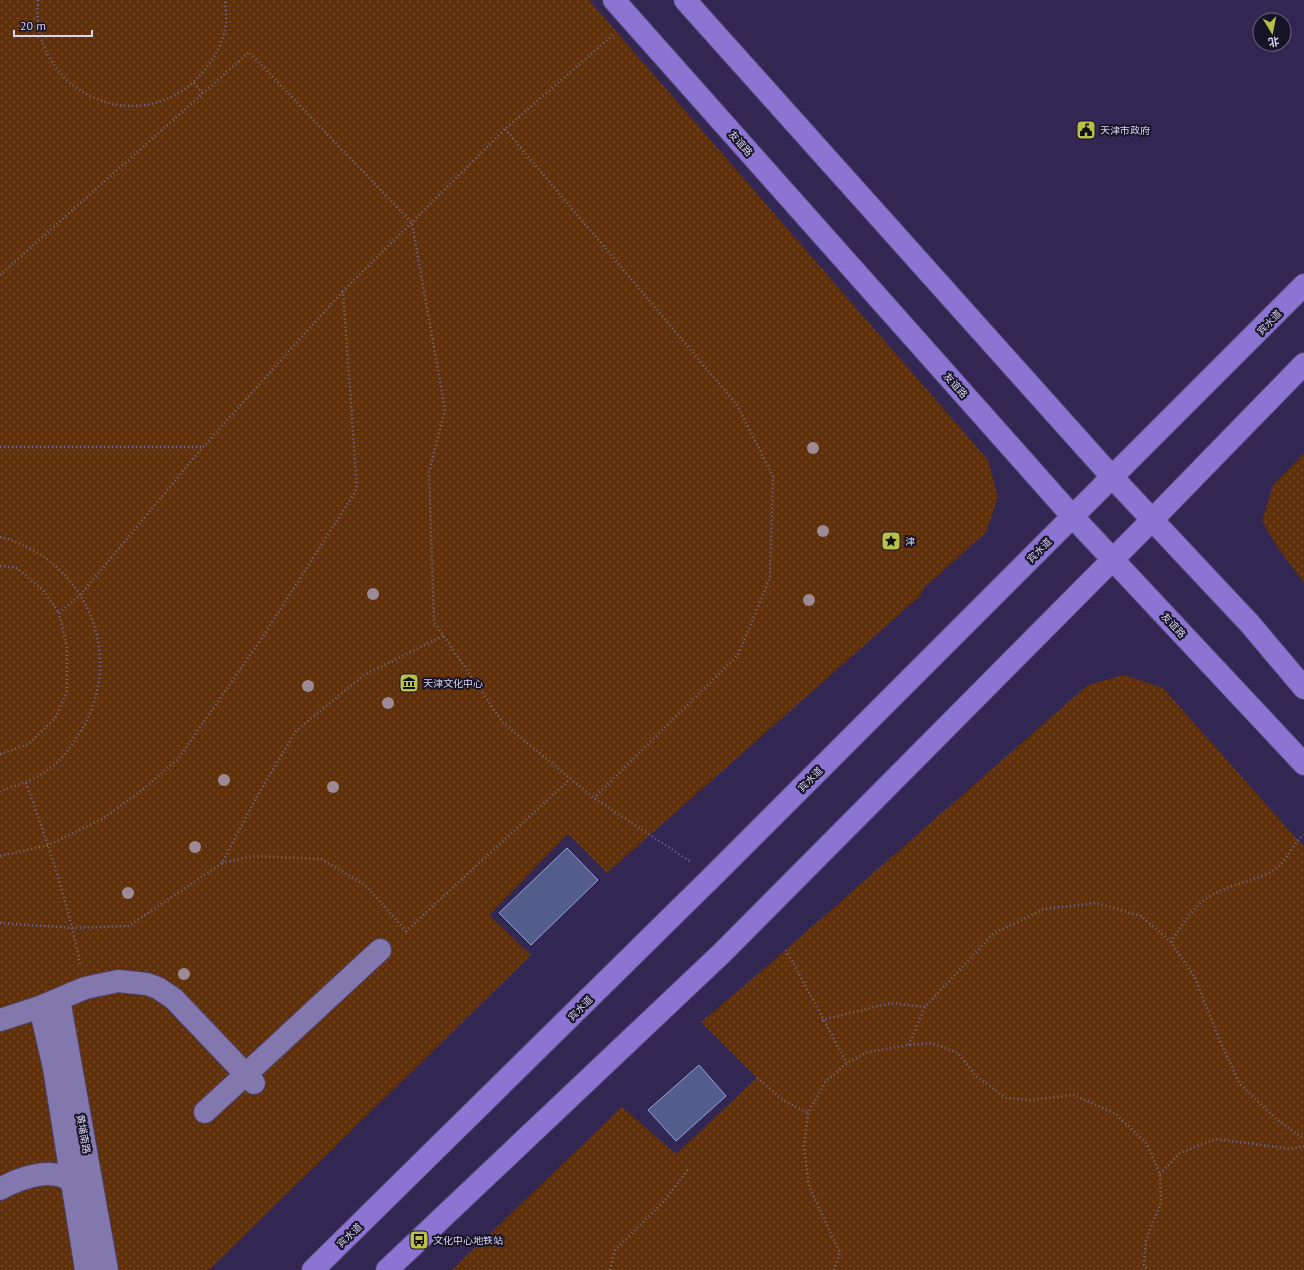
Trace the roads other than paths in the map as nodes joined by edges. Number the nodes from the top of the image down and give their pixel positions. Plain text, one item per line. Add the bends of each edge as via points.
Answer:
1 (614, 0) edge
2 (685, 0) edge
3 (1304, 285) edge
4 (1304, 364) edge
5 (1113, 478) junction
6 (1073, 517) junction
7 (1153, 519) junction
8 (1112, 560) junction
9 (1304, 688) edge
10 (1304, 764) edge
11 (384, 955) dead end
12 (50, 1008) junction
13 (0, 1020) edge
14 (0, 1030) edge
15 (245, 1083) junction
16 (210, 1116) dead end
17 (73, 1184) junction
18 (0, 1189) edge
19 (100, 1228) junction
20 (86, 1270) edge
21 (107, 1270) edge
22 (313, 1270) edge
23 (387, 1270) edge

1 - 6 main road, 友谊路
2 - 5 main road
3 - 5 main road, 宾水道
4 - 7 main road
5 - 6 main road, 宾水道
5 - 7 main road
6 - 8 main road, 友谊路
6 - 22 main road, 宾水道
7 - 8 main road
7 - 9 main road via 1250,624
8 - 10 main road, 友谊路
8 - 23 main road via 723,952
11 - 15 street
12 - 13 street
12 - 14 street
12 - 15 street via 124,991 139,993 152,998
12 - 15 street via 85,988 118,981 147,984 158,988 174,999
12 - 17 street, 黄埔南路 via 54,1068
12 - 19 street, 黄埔南路
15 - 16 street
17 - 18 street via 66,1178 53,1174 38,1175
17 - 19 street via 91,1204
17 - 20 street, 黄埔南路
19 - 21 street, 黄埔南路

